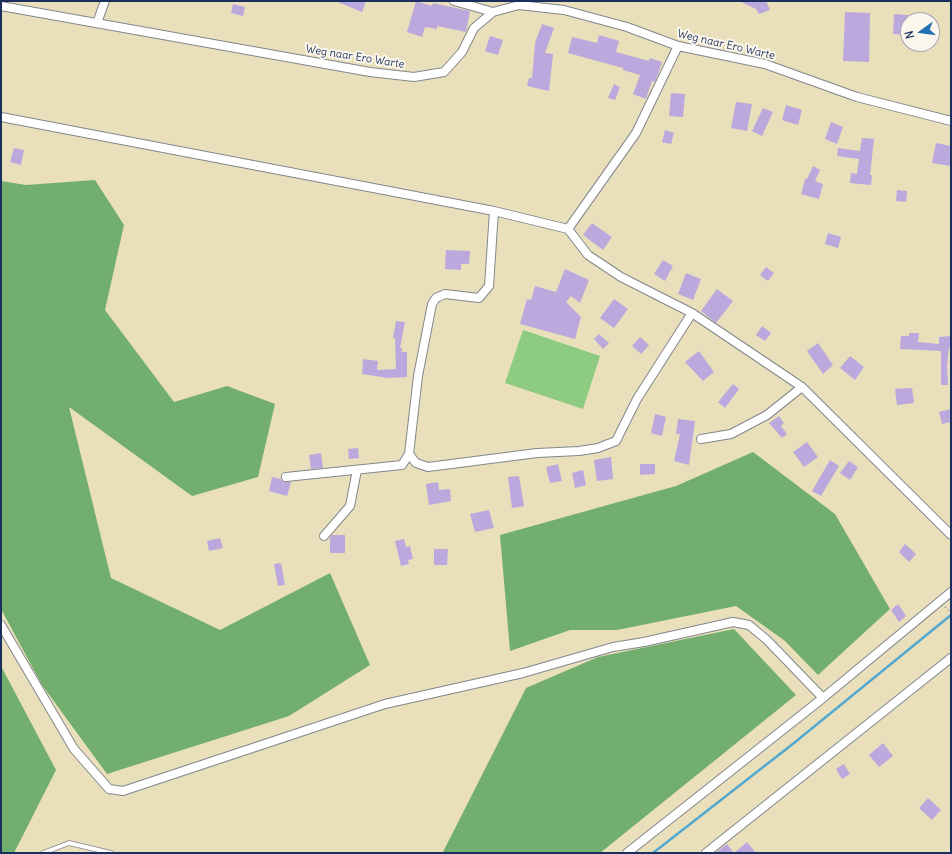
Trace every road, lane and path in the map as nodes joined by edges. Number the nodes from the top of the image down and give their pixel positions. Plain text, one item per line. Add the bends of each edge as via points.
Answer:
1 (105, 1) edge
2 (454, 1) edge
3 (542, 4) edge
4 (1, 6) edge
5 (494, 12) junction
6 (97, 23) junction
7 (678, 46) junction
8 (1, 117) edge
9 (951, 121) edge
10 (494, 211) junction
11 (568, 229) junction
12 (692, 314) junction
13 (802, 387) junction
14 (701, 439) dead end
15 (409, 454) junction
16 (357, 470) junction
17 (286, 477) dead end
18 (951, 535) edge
19 (324, 536) dead end
20 (951, 592) edge
21 (1, 625) edge
22 (951, 658) edge
23 (823, 698) junction
24 (43, 853) edge
25 (111, 853) edge
26 (627, 853) edge
27 (706, 853) edge

1 - 6 street
2 - 5 street
3 - 5 street, Weg naar Ero Warte via 519,5
3 - 7 street, Weg naar Ero Warte via 627,27
4 - 6 street, Weg naar Ero Warte
5 - 6 street, Weg naar Ero Warte via 474,28 462,52 444,72 414,76 370,72
7 - 9 street, Weg naar Ero Warte via 766,64 857,97
7 - 11 street via 636,133
8 - 10 street
10 - 11 street
10 - 15 street via 489,286 479,298 445,294 436,298 432,304 418,376
11 - 12 street via 588,255 621,277
12 - 13 street
12 - 15 street via 637,399 616,441 598,448 579,451 537,453 428,467 416,463
13 - 14 street via 767,415 731,434
13 - 18 street
15 - 16 street via 402,465
16 - 17 street
16 - 19 street via 350,506
20 - 23 street
21 - 23 street via 74,749 109,789 123,791 385,704 523,673 613,646 644,642 733,622 749,625 767,640
22 - 27 street
23 - 26 street
24 - 25 lane via 70,843

